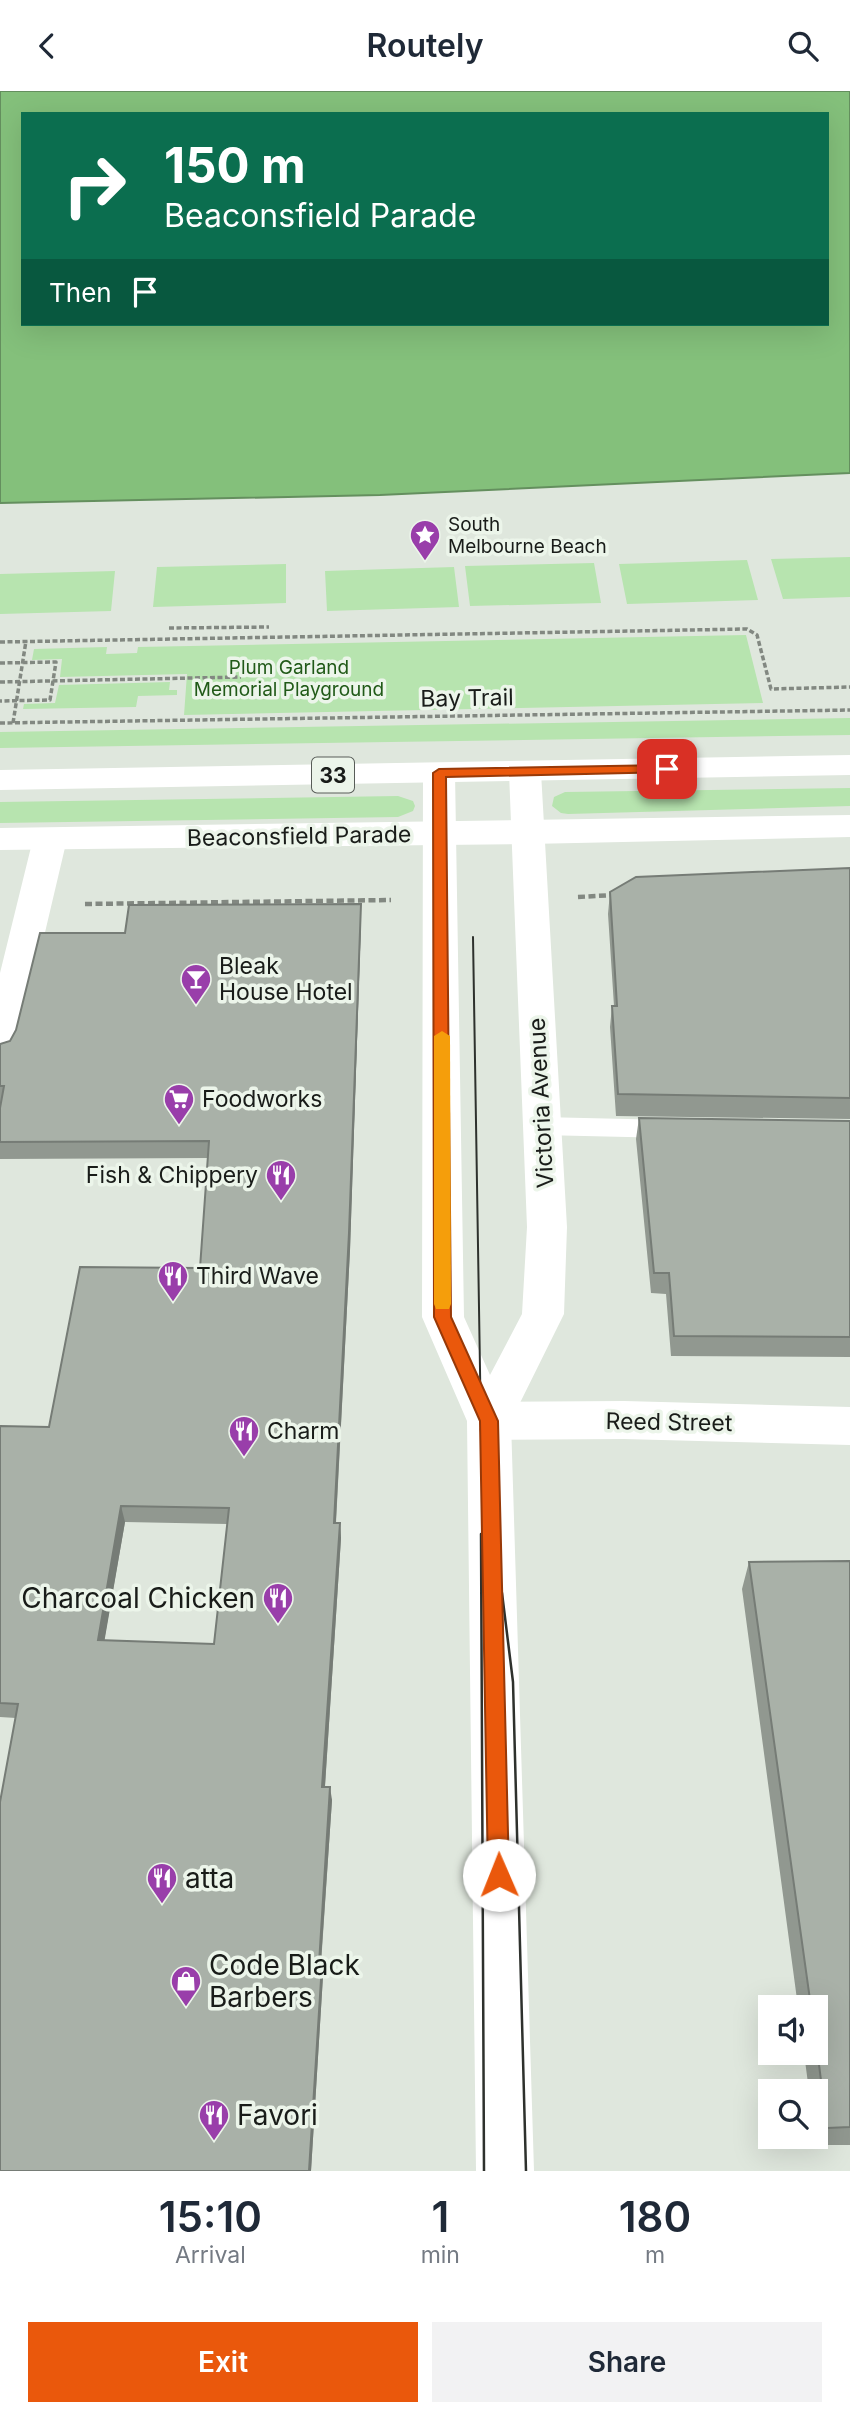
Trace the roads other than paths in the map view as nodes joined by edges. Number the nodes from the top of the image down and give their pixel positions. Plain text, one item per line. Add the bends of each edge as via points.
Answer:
1 (850, 765) edge
2 (525, 772) junction
3 (439, 773) junction
4 (0, 780) edge
5 (850, 825) edge
6 (440, 834) junction
7 (529, 834) junction
8 (0, 839) edge
9 (50, 839) junction
10 (0, 1047) edge
11 (541, 1126) junction
12 (688, 1129) edge
13 (489, 1421) junction
14 (850, 1426) edge
15 (505, 2171) edge

1 - 2 street, 33
2 - 3 street, 33
2 - 7 street, Victoria Avenue
3 - 4 street, 33
3 - 6 street, Victoria Avenue
5 - 7 street, Beaconsfield Parade
6 - 7 street, Beaconsfield Parade
6 - 9 street, Beaconsfield Parade
6 - 13 street, Victoria Avenue via 443,1317
7 - 11 street, Victoria Avenue
8 - 9 street, Beaconsfield Parade
9 - 10 street
11 - 12 lane
11 - 13 street, Victoria Avenue via 547,1227 543,1314
13 - 14 street, Reed Street
13 - 15 street, Victoria Avenue

